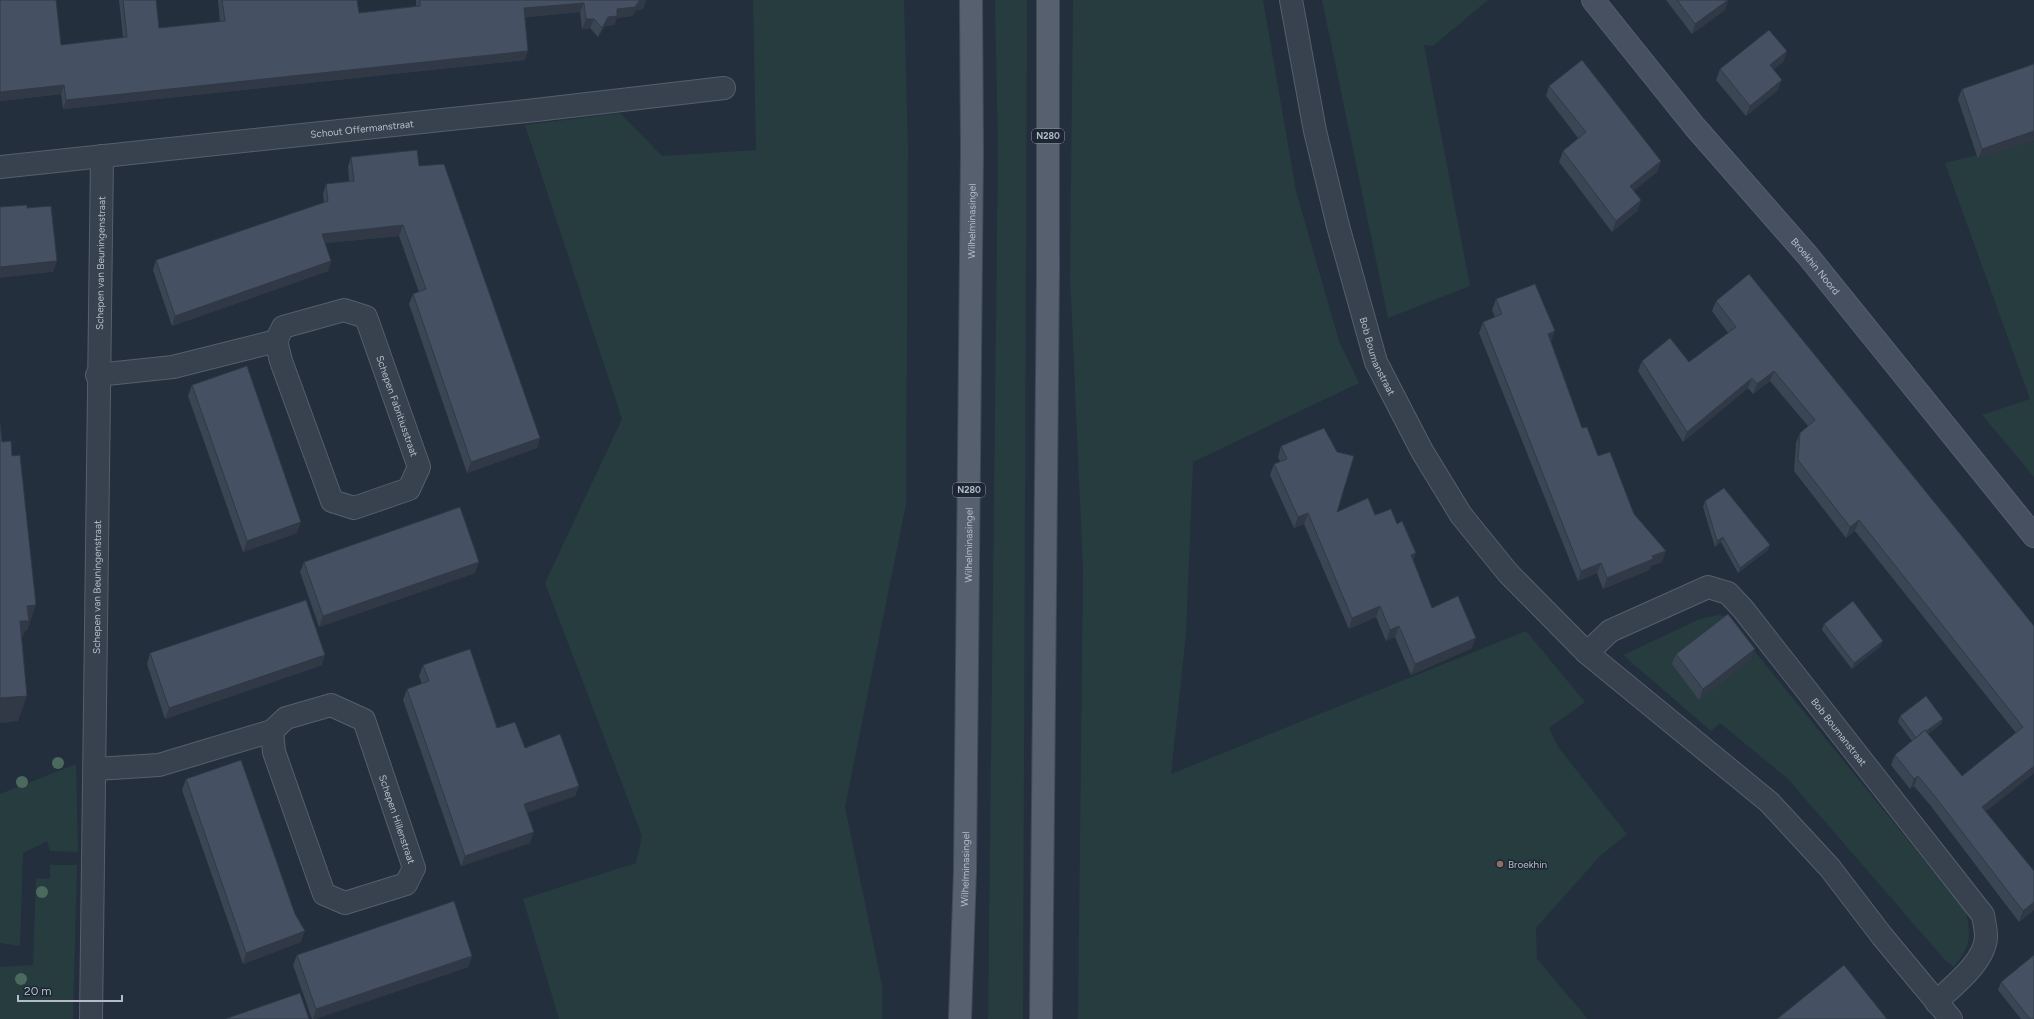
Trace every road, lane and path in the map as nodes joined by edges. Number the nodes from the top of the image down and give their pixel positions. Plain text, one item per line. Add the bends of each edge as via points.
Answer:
1 (971, 0) edge
2 (1048, 0) edge
3 (1291, 0) edge
4 (1593, 0) edge
5 (724, 88) dead end
6 (102, 156) junction
7 (0, 167) edge
8 (276, 341) junction
9 (97, 375) junction
10 (2034, 536) edge
11 (1587, 654) junction
12 (272, 730) junction
13 (96, 769) junction
14 (1936, 1002) junction
15 (91, 1019) edge
16 (960, 1019) edge
17 (1041, 1019) edge
18 (1951, 1019) edge

1 - 16 main road, Wilhelminasingel / N280 via 972,176 965,871
2 - 17 main road, N280
3 - 11 street, Bob Boumanstraat via 1315,131 1338,226 1376,362 1422,451 1461,515 1508,573
4 - 10 street, Broekhin Noord via 1695,127 1808,256
5 - 6 street, Schout Offermanstraat
6 - 7 street, Schout Offermanstraat
6 - 9 street, Schepen van Beuningenstraat
8 - 8 street, Schepen Fabritiusstraat via 283,326 344,310 366,317 419,467 410,489 354,508 332,501
8 - 9 street via 173,367
9 - 13 street, Schepen van Beuningenstraat
11 - 14 street, Bob Boumanstraat via 1769,802 1830,868
11 - 14 street, Bob Boumanstraat via 1610,631 1708,587 1728,593 1983,914 1986,937 1979,957 1966,975
12 - 12 street, Schepen Hillenstraat via 286,718 331,705 364,720 414,868 406,884 345,903 324,894 274,752
12 - 13 street, Schepen Hillenstraat via 159,765
13 - 15 street, Schepen van Beuningenstraat
14 - 18 street, Bob Boumanstraat

